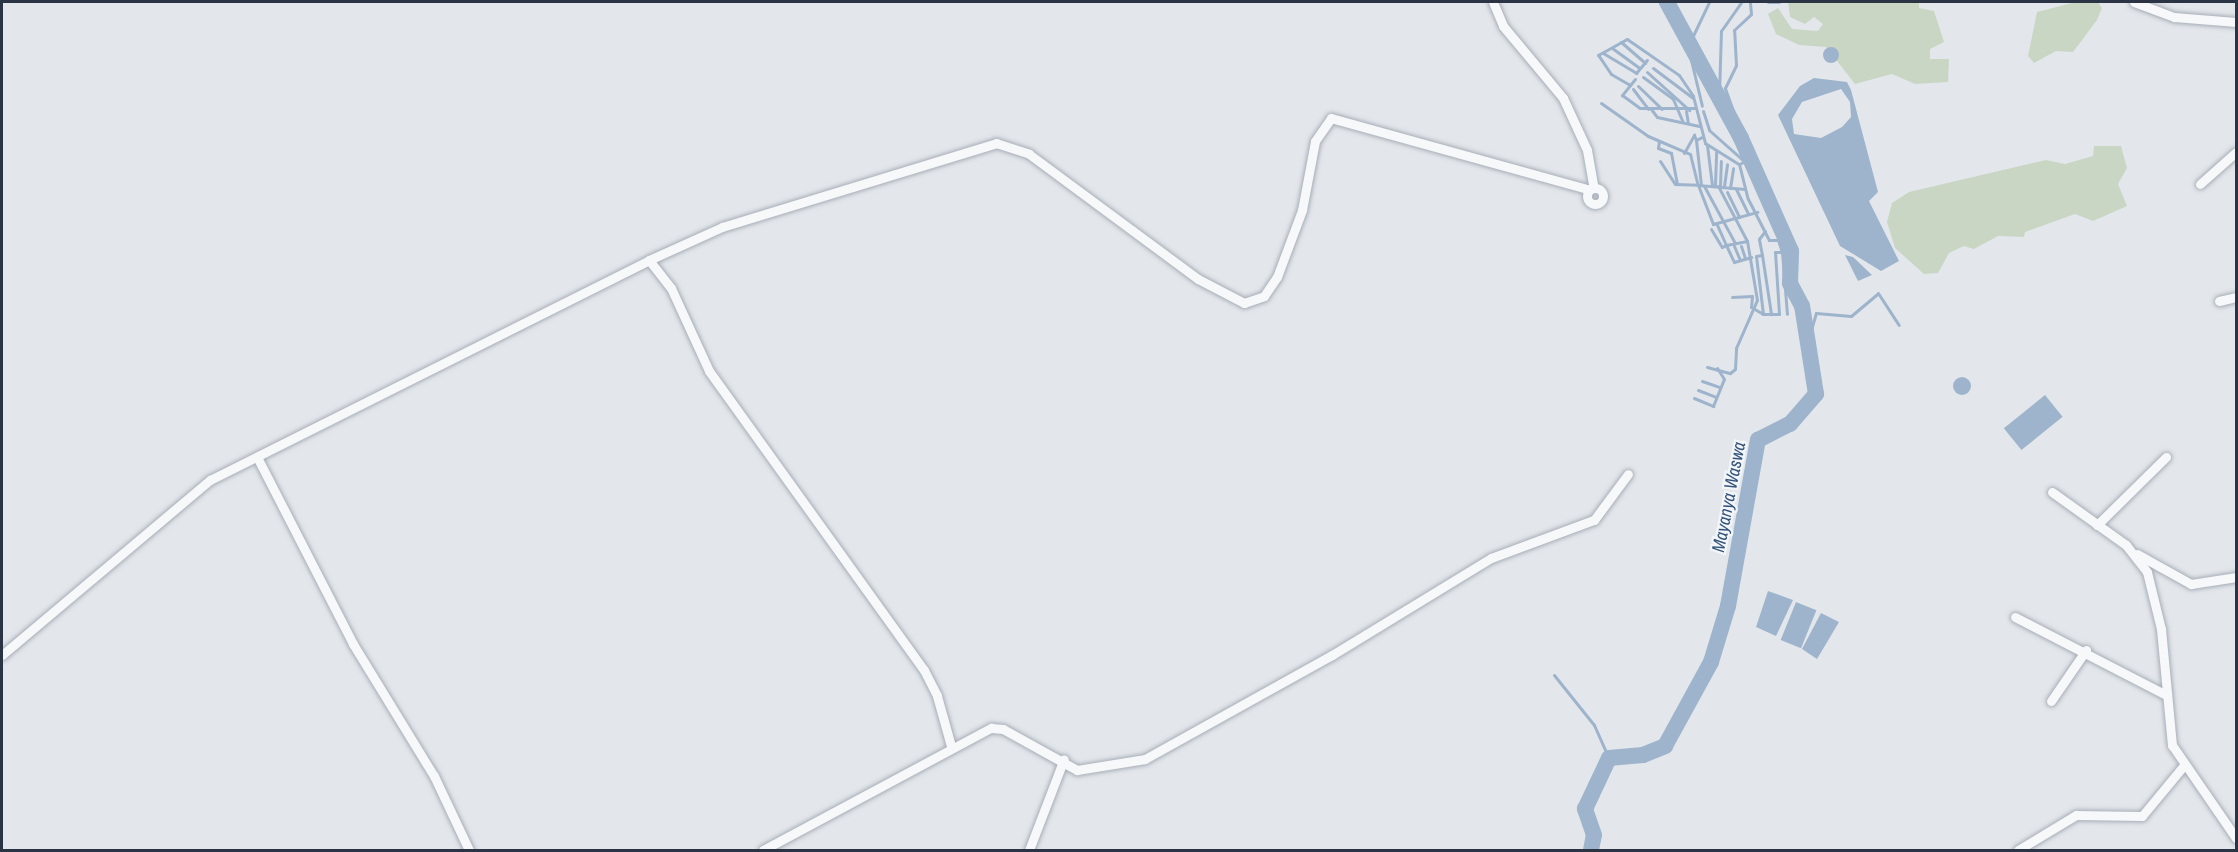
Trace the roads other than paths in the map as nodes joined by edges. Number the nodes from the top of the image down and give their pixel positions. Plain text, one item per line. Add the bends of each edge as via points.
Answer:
1 (1493, 2) edge
2 (2134, 2) edge
3 (2236, 22) edge
4 (2236, 152) edge
5 (2200, 184) dead end
6 (649, 260) junction
7 (2236, 297) edge
8 (2219, 301) dead end
9 (257, 457) junction
10 (2166, 458) dead end
11 (1628, 474) dead end
12 (2052, 492) dead end
13 (2097, 525) junction
14 (2134, 552) junction
15 (2236, 577) edge
16 (2015, 617) dead end
17 (2086, 650) junction
18 (2, 655) edge
19 (2164, 694) junction
20 (2051, 701) dead end
21 (951, 746) junction
22 (1064, 759) junction
23 (2185, 764) junction
24 (2236, 838) edge
25 (775, 847) edge
26 (469, 850) edge
27 (763, 850) edge
28 (1029, 850) edge
29 (2018, 850) edge

1 - 6 street via 1503,26 1563,98 1591,162 1590,187 1331,118 1315,141 1302,210 1277,277 1264,296 1244,303 1198,279 1029,154 996,143 722,227
2 - 3 street via 2174,17
4 - 5 street
6 - 9 street
6 - 21 street via 671,288 709,371 924,670 937,696
7 - 8 street
9 - 18 street via 193,493
9 - 26 street via 353,644 434,776
10 - 13 street
11 - 22 street via 1594,520 1491,558 1332,655 1145,759 1077,770
12 - 13 street
13 - 14 street
14 - 15 street via 2191,584
14 - 19 street via 2147,572 2161,629
16 - 17 street
17 - 19 street
17 - 20 street
19 - 23 street via 2172,745
21 - 22 street via 991,728 1003,729
21 - 25 street
22 - 28 street
23 - 24 street
23 - 29 street via 2142,816 2076,815
25 - 27 street

